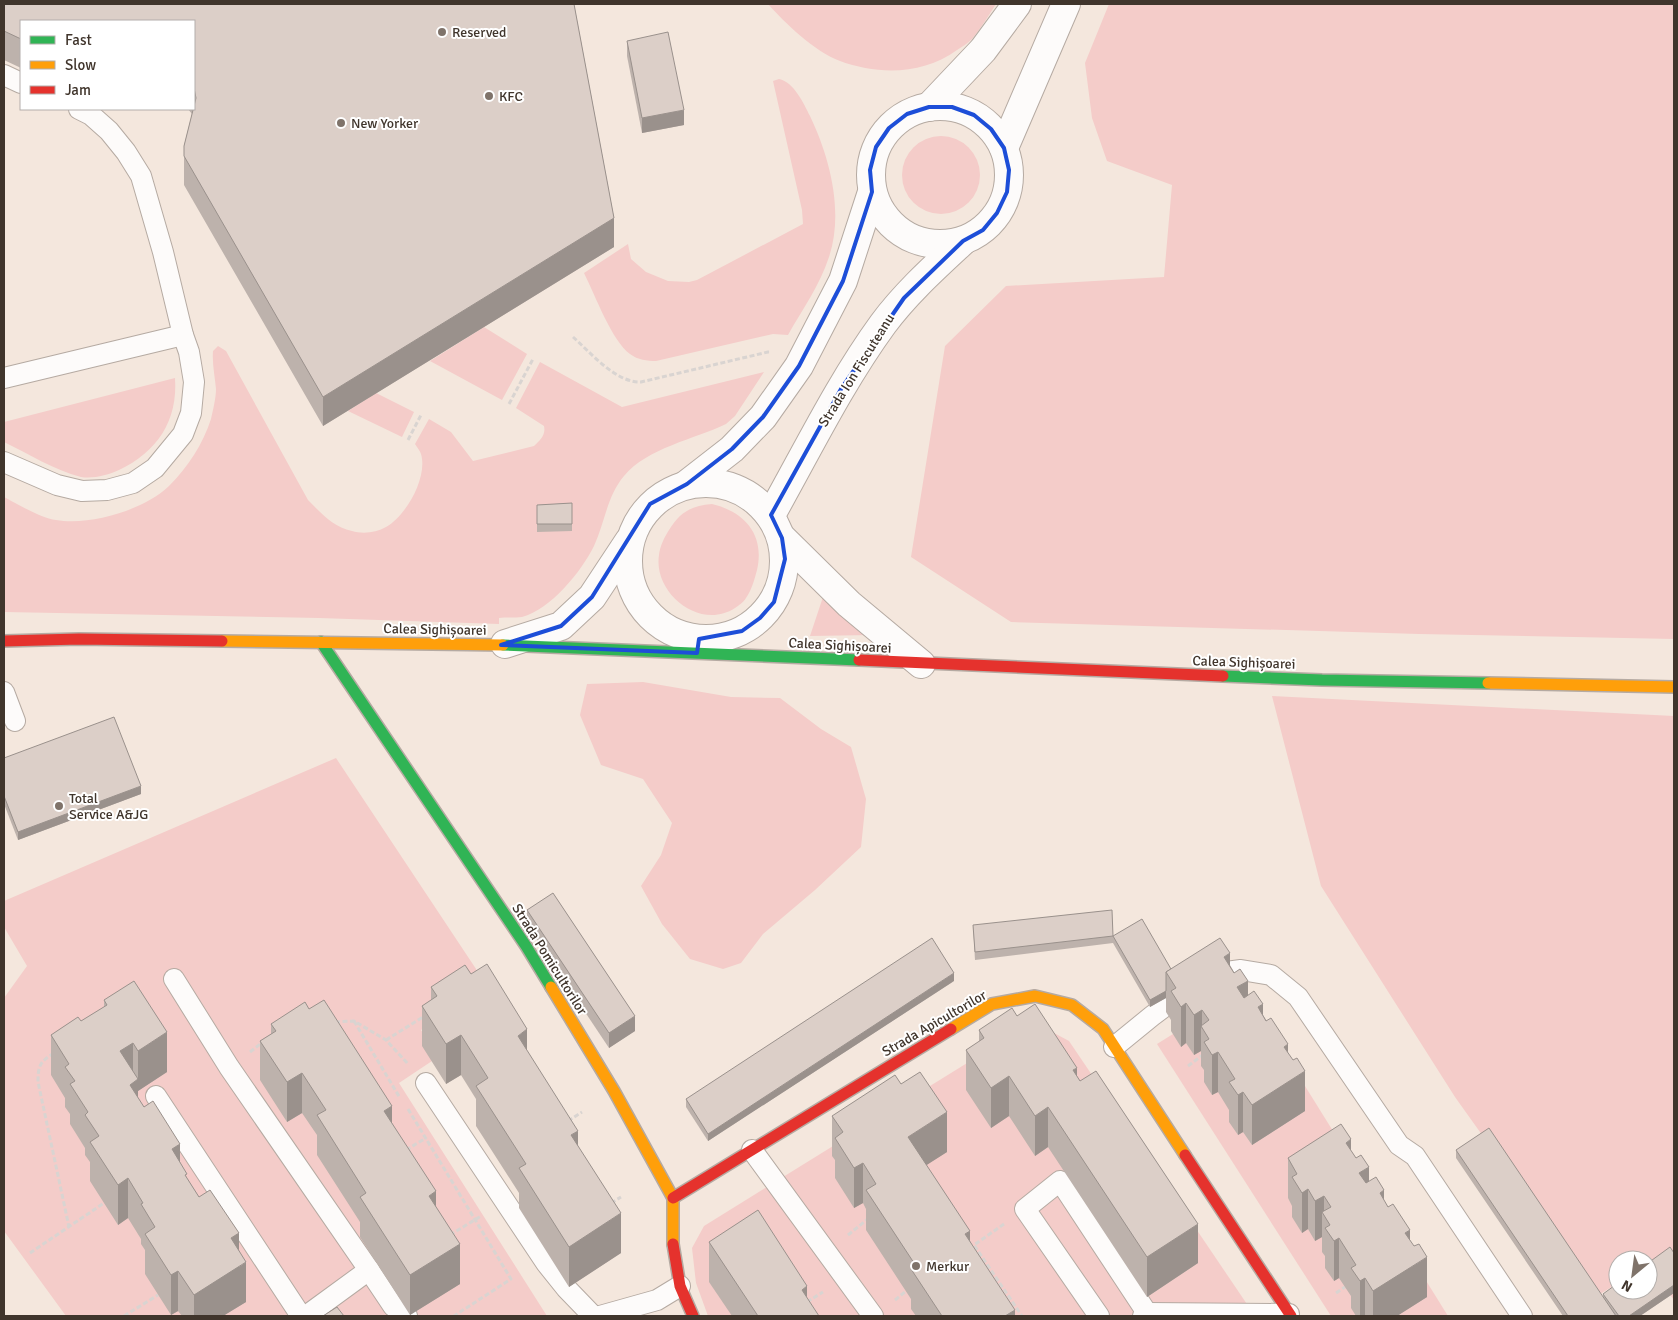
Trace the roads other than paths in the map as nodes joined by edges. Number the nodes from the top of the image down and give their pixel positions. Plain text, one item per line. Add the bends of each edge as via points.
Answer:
1 (1018, 4) edge
2 (1066, 4) edge
3 (4, 75) edge
4 (20, 83) edge
5 (929, 107) junction
6 (81, 110) edge
7 (1004, 148) junction
8 (872, 192) junction
9 (963, 240) junction
10 (183, 335) junction
11 (4, 378) edge
12 (4, 462) edge
13 (687, 484) junction
14 (776, 526) junction
15 (629, 541) junction
16 (4, 640) edge
17 (321, 642) junction
18 (501, 645) junction
19 (698, 646) junction
20 (921, 664) junction
21 (1674, 687) edge
22 (4, 692) edge
23 (15, 721) dead end
24 (174, 979) dead end
25 (1114, 1047) junction
26 (426, 1083) road end
27 (156, 1096) dead end
28 (752, 1150) junction
29 (673, 1198) junction
30 (369, 1270) junction
31 (680, 1286) junction
32 (1514, 1313) edge
33 (1145, 1315) edge
34 (1290, 1315) edge
35 (301, 1316) edge
36 (306, 1316) edge
37 (407, 1316) edge
38 (592, 1316) edge
39 (600, 1316) edge
40 (693, 1316) edge
41 (873, 1316) edge
42 (1100, 1316) edge

1 - 5 street via 983,50
2 - 7 street
3 - 4 lane
5 - 7 street via 952,107 974,115 991,129
5 - 8 street via 907,114 889,128 876,147 870,170
6 - 10 lane via 109,131 141,176
7 - 9 street via 1007,192 998,213 982,230
8 - 9 street via 882,214 898,230 918,241 941,244
8 - 13 street via 843,281 799,366 763,417 732,449
9 - 14 street, Strada Ion Fiscuteanu via 928,272 884,324 841,389
10 - 11 lane
10 - 12 lane via 194,382 191,413 183,434 155,468 132,483 107,490 82,491 57,486
13 - 14 street via 711,482 734,487 754,498
13 - 15 street via 650,504
14 - 19 street via 785,560 783,581 774,602 742,631
14 - 20 street via 849,604
15 - 18 street via 592,597 561,626
15 - 19 street via 627,564 632,586 642,606 657,623
16 - 17 main road, Calea Sighișoarei
17 - 18 main road, Calea Sighișoarei
17 - 29 main road, Strada Pomicultorilor via 526,946 614,1091
18 - 19 main road, Calea Sighișoarei
19 - 20 main road, Calea Sighișoarei
20 - 21 main road, Calea Sighișoarei via 1322,680
22 - 23 lane
24 - 30 lane via 229,1067
25 - 28 main road, Strada Apicultorilor via 1104,1029 1072,1005 1035,996 992,1004
25 - 32 lane via 1200,980 1241,970 1271,975 1298,997 1399,1146 1415,1156
25 - 34 main road, Strada Apicultorilor
26 - 38 lane via 546,1263
27 - 35 lane
28 - 29 main road, Strada Apicultorilor
28 - 41 lane
29 - 31 main road, Strada Pomicultorilor via 673,1242
30 - 36 lane
30 - 37 lane via 393,1306
31 - 39 lane via 657,1300
31 - 40 main road, Strada Pomicultorilor
33 - 34 lane
33 - 42 lane via 1060,1181 1025,1209

